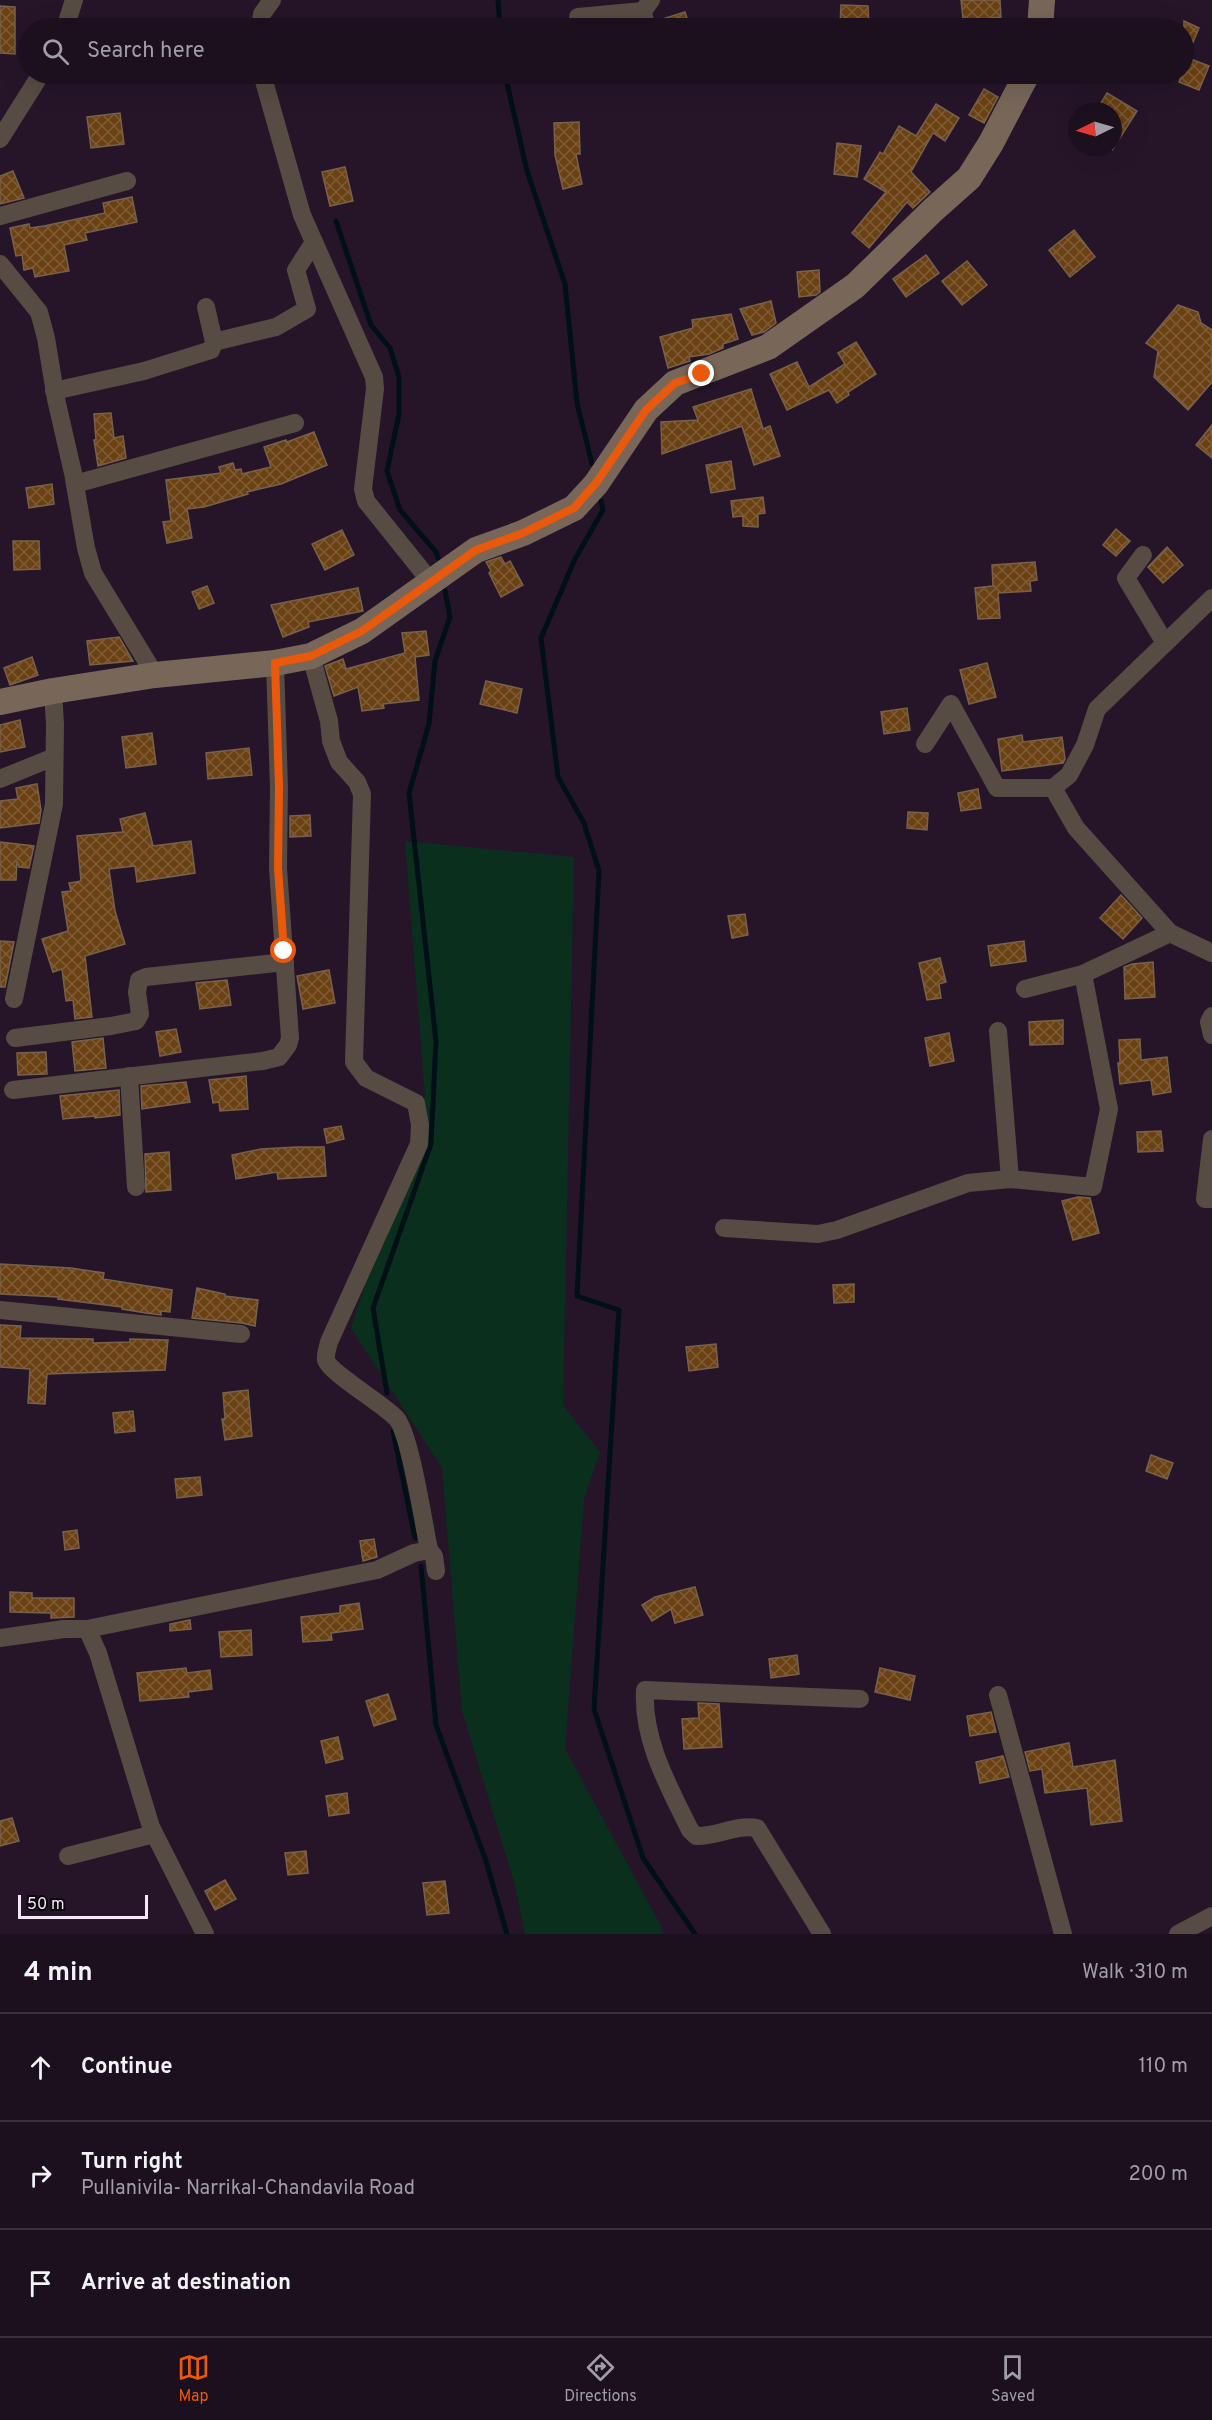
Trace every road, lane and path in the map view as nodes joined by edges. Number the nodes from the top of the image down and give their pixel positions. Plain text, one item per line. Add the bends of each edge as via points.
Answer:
1 (74, 0) edge
2 (272, 0) edge
3 (1042, 0) edge
4 (647, 13) edge
5 (578, 17) dead end
6 (68, 18) edge
7 (261, 18) edge
8 (1041, 18) edge
9 (35, 84) edge
10 (265, 84) edge
11 (1022, 84) edge
12 (0, 140) edge
13 (127, 181) dead end
14 (0, 216) edge
15 (314, 242) junction
16 (0, 264) edge
17 (206, 308) dead end
18 (214, 342) junction
19 (54, 391) junction
20 (295, 423) dead end
21 (75, 484) junction
22 (1143, 555) dead end
23 (431, 582) junction
24 (1212, 598) edge
25 (1166, 643) junction
26 (311, 656) junction
27 (275, 663) junction
28 (155, 675) junction
29 (53, 691) junction
30 (0, 702) edge
31 (925, 744) dead end
32 (54, 757) junction
33 (0, 779) edge
34 (1053, 788) junction
35 (1170, 933) junction
36 (1212, 953) edge
37 (285, 962) junction
38 (1083, 974) junction
39 (1025, 989) dead end
40 (14, 999) dead end
41 (1212, 1016) edge
42 (998, 1031) dead end
43 (1212, 1035) edge
44 (15, 1038) dead end
45 (129, 1076) junction
46 (13, 1090) dead end
47 (1212, 1139) edge
48 (1010, 1179) junction
49 (136, 1187) dead end
50 (1212, 1199) edge
51 (724, 1228) dead end
52 (0, 1310) edge
53 (242, 1334) dead end
54 (429, 1550) junction
55 (436, 1571) dead end
56 (87, 1629) junction
57 (0, 1638) edge
58 (998, 1695) dead end
59 (860, 1699) dead end
60 (154, 1834) junction
61 (68, 1856) dead end
62 (1212, 1916) edge
63 (205, 1934) edge
64 (822, 1934) edge
65 (1064, 1934) edge
66 (1178, 1934) edge

1 - 6 street
2 - 7 street
3 - 8 street
4 - 5 street
9 - 12 street
10 - 15 street via 302,215
11 - 23 street via 969,178 855,286 768,347 675,383 646,410 574,508 476,550
13 - 14 street
15 - 18 street via 296,270 307,309 276,327
15 - 23 street via 374,376 363,489 366,501
16 - 19 street via 39,312
17 - 18 street
18 - 19 street via 211,350 144,371
19 - 21 street
20 - 21 street
21 - 28 street via 93,573
22 - 25 street via 1125,578
23 - 26 street via 362,631
24 - 25 street
25 - 34 street via 1097,709 1085,745 1069,775
26 - 27 street
26 - 54 street via 331,741 339,762 362,794 354,1062 366,1078 416,1103 420,1125 419,1144 329,1342 326,1358 331,1368 398,1419 407,1442
27 - 28 street
27 - 37 street via 278,868
28 - 29 street
29 - 30 street
29 - 32 street
31 - 34 street via 951,704 997,788
32 - 33 street
32 - 40 street via 54,804
34 - 35 street via 1076,828
35 - 36 street
35 - 38 street
37 - 44 street via 146,977 139,980 140,1014 136,1021
37 - 45 street via 290,1038 279,1057
38 - 39 street
38 - 48 street via 1109,1109 1093,1188
41 - 43 street
42 - 48 street
45 - 46 street
45 - 49 street
47 - 50 street via 1205,1199
48 - 51 street via 968,1183 818,1234
52 - 53 street
54 - 55 street
54 - 56 street via 377,1570
56 - 57 street
56 - 60 street
58 - 65 street
59 - 64 street via 645,1690 644,1703 662,1773 690,1830 705,1837 747,1826 757,1828
60 - 61 street
60 - 63 street
62 - 66 street

